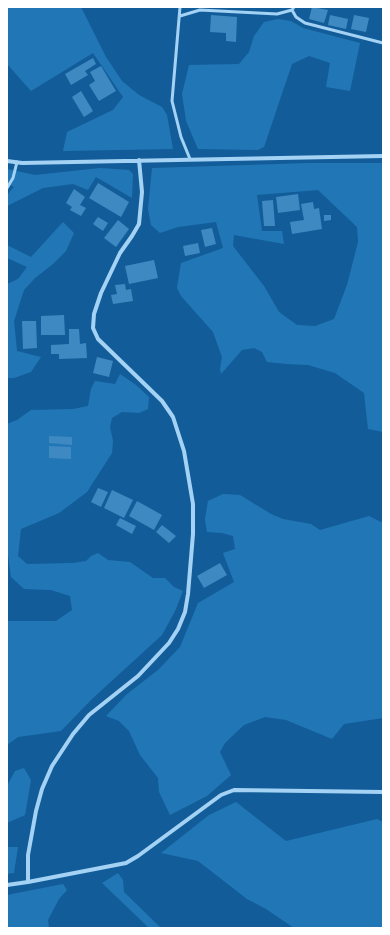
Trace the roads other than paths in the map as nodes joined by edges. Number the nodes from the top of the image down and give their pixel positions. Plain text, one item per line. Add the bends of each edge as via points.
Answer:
1 (180, 7) edge
2 (293, 8) edge
3 (180, 16) junction
4 (383, 43) edge
5 (383, 156) edge
6 (190, 158) junction
7 (140, 160) junction
8 (7, 161) edge
9 (17, 162) junction
10 (7, 188) edge
11 (383, 792) edge
12 (28, 882) junction
13 (7, 884) edge

1 - 3 lane
2 - 3 lane via 277,14 200,10
2 - 4 lane via 296,17 305,23
3 - 6 lane via 172,102 181,137
5 - 6 street
6 - 7 street
7 - 9 street
7 - 12 street via 142,192 139,224 120,253 101,293 94,314 93,328 98,339 162,401 173,417 178,432 193,504 193,534 185,612 175,634 154,661 89,715 62,748 42,789 36,811 28,855
8 - 9 street
9 - 10 lane via 13,178
11 - 12 street via 234,790 221,795 126,863
12 - 13 street

